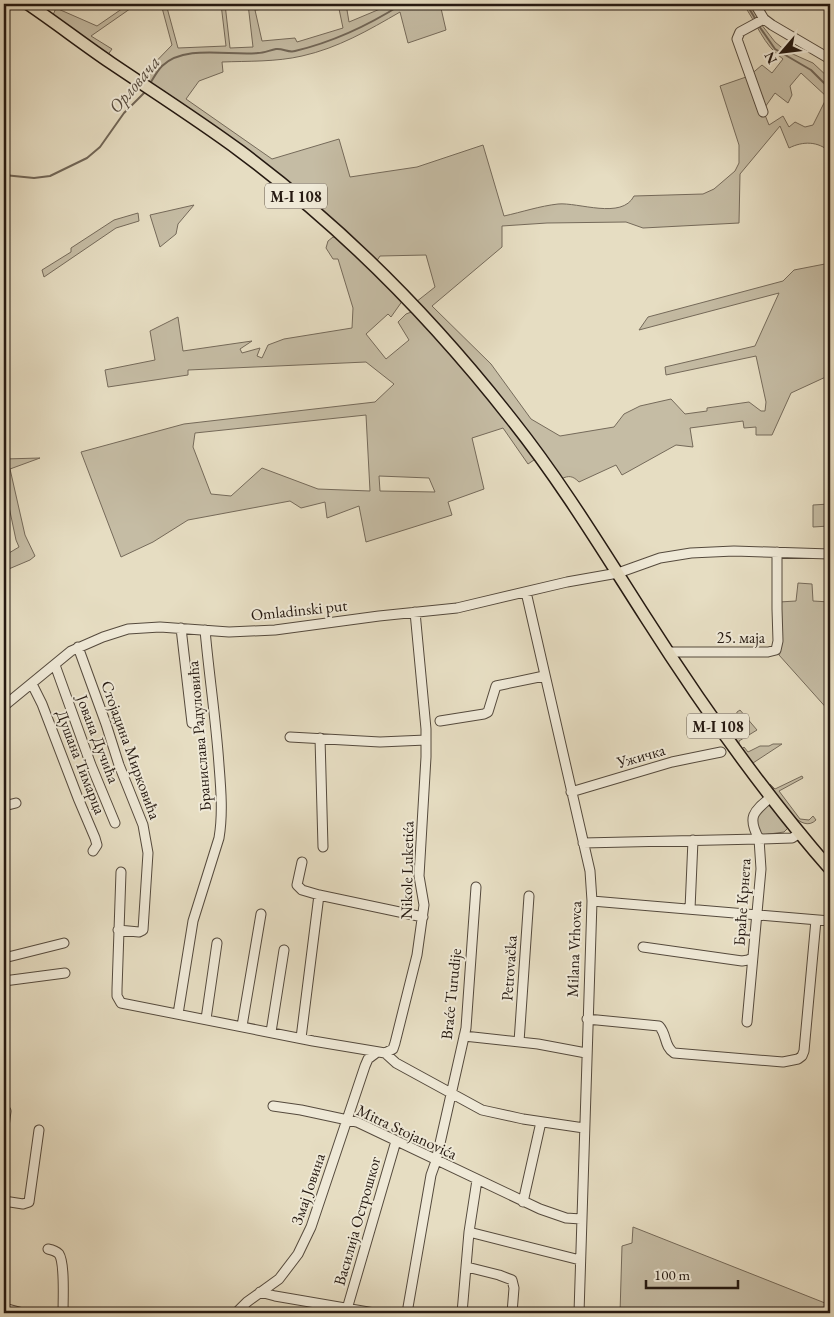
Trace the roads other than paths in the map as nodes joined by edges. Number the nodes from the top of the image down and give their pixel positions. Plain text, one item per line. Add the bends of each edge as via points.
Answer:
1 (28, 4) edge
2 (755, 4) edge
3 (757, 22) junction
4 (830, 59) edge
5 (763, 112) dead end
6 (778, 552) junction
7 (830, 554) edge
8 (618, 573) junction
9 (526, 592) junction
10 (415, 612) junction
11 (181, 628) junction
12 (204, 630) junction
13 (78, 647) junction
14 (668, 652) junction
15 (55, 664) junction
16 (544, 676) junction
17 (32, 684) junction
18 (4, 706) edge
19 (440, 721) dead end
20 (192, 722) dead end
21 (290, 737) dead end
22 (320, 738) junction
23 (426, 740) junction
24 (721, 752) dead end
25 (571, 792) junction
26 (771, 797) junction
27 (16, 802) dead end
28 (4, 806) edge
29 (115, 823) dead end
30 (800, 833) junction
31 (759, 839) junction
32 (692, 840) junction
33 (583, 843) junction
34 (323, 846) dead end
35 (93, 852) dead end
36 (302, 862) dead end
37 (830, 869) edge
38 (121, 872) dead end
39 (476, 887) dead end
40 (319, 896) junction
41 (529, 896) dead end
42 (592, 901) junction
43 (690, 909) junction
44 (260, 914) dead end
45 (758, 915) junction
46 (423, 917) junction
47 (816, 920) junction
48 (830, 921) edge
49 (118, 930) junction
50 (64, 943) dead end
51 (217, 944) dead end
52 (642, 947) dead end
53 (284, 950) dead end
54 (4, 958) edge
55 (752, 958) junction
56 (65, 973) dead end
57 (4, 981) edge
58 (178, 1014) junction
59 (206, 1019) junction
60 (587, 1019) junction
61 (747, 1022) dead end
62 (242, 1026) junction
63 (271, 1032) junction
64 (464, 1036) junction
65 (301, 1038) junction
66 (519, 1042) junction
67 (381, 1053) junction
68 (586, 1053) junction
69 (450, 1094) junction
70 (273, 1106) dead end
71 (4, 1108) edge
72 (346, 1120) junction
73 (541, 1122) junction
74 (4, 1127) edge
75 (584, 1128) junction
76 (39, 1130) dead end
77 (396, 1141) junction
78 (436, 1161) junction
79 (477, 1180) junction
80 (4, 1201) edge
81 (523, 1202) junction
82 (581, 1219) junction
83 (469, 1232) junction
84 (48, 1250) dead end
85 (580, 1260) junction
86 (467, 1267) junction
87 (260, 1292) junction
88 (4, 1308) edge
89 (347, 1309) junction
90 (23, 1313) edge
91 (64, 1313) edge
92 (236, 1313) edge
93 (374, 1313) edge
94 (407, 1313) edge
95 (462, 1313) edge
96 (512, 1313) edge
97 (579, 1313) edge

1 - 8 main road, M-I 108 via 239,150 344,238 428,320 474,373 536,450
2 - 3 street
3 - 4 street via 782,31
3 - 5 street via 740,32 737,39
6 - 7 street
6 - 8 street via 691,553 660,558
6 - 14 street, 25. маја via 776,650
8 - 9 street, Omladinski put
8 - 14 main road, M-I 108
9 - 10 street, Omladinski put via 457,608
9 - 16 street, Milana Vrhovca
10 - 12 street, Omladinski put via 275,630
10 - 23 street, Nikole Luketića
11 - 12 street, Omladinski put
11 - 13 street, Omladinski put via 128,629
11 - 20 street
12 - 58 street, Бранислава Радуловића via 216,723 221,824 193,920
13 - 15 street, Omladinski put
13 - 49 street, Стојадина Мирковића via 146,838 147,887 143,930
14 - 26 main road, M-I 108
15 - 17 street, Omladinski put
15 - 29 street, Јована Дучића
16 - 19 street via 496,686 490,709 484,714
16 - 25 street, Milana Vrhovca
17 - 18 street, Omladinski put
17 - 35 street, Душана Тимарца via 95,838 97,845
21 - 22 street
22 - 23 street via 380,742
22 - 34 street
23 - 46 street, Nikole Luketića via 418,876
24 - 25 street, Ужичка via 672,762
25 - 33 street, Milana Vrhovca
26 - 30 main road, M-I 108
26 - 31 street via 752,818
27 - 28 street
30 - 31 street via 789,838
30 - 37 main road, M-I 108
31 - 32 street, Браће Крнета
31 - 45 street, Браће Крнета via 762,869
32 - 33 street, Браће Крнета
32 - 43 street
33 - 42 street, Milana Vrhovca via 590,871
36 - 40 street via 298,888
38 - 49 street
39 - 64 street, Braće Turudije
40 - 46 street
40 - 65 street
41 - 66 street, Petrovačka
42 - 43 street
42 - 60 street, Milana Vrhovca
43 - 45 street
44 - 62 street
45 - 47 street
45 - 55 street, Браће Крнета
46 - 67 street, Nikole Luketića via 395,1043 393,1049
47 - 48 street
47 - 60 street via 804,1051 798,1059 772,1061 674,1053 668,1048 659,1026
49 - 58 street via 117,996 121,1003
50 - 54 street
51 - 59 street
52 - 55 street via 742,961
53 - 63 street
55 - 61 street, Браће Крнета
56 - 57 street
58 - 59 street
59 - 62 street
60 - 68 street, Milana Vrhovca
62 - 63 street
63 - 65 street
64 - 66 street
64 - 69 street, Braće Turudije
65 - 67 street
66 - 68 street
67 - 69 street
67 - 72 street, Змај Јовина via 368,1059
68 - 75 street, Milana Vrhovca
69 - 73 street via 482,1110
69 - 78 street, Braće Turudije
70 - 72 street, Mitra Stojanovića
71 - 74 street
72 - 77 street, Mitra Stojanovića
72 - 87 street, Змај Јовина via 305,1242 279,1279
73 - 75 street
73 - 81 street
75 - 82 street, Milana Vrhovca
76 - 80 street via 29,1202
77 - 78 street, Mitra Stojanovića
77 - 89 street, Василија Острошког
78 - 79 street, Mitra Stojanovića
78 - 94 street, Braće Turudije
79 - 81 street, Mitra Stojanovića
79 - 83 street
81 - 82 street, Mitra Stojanovića via 566,1218
82 - 85 street, Milana Vrhovca
83 - 85 street
83 - 86 street
84 - 91 street via 56,1251 60,1256
85 - 97 street, Milana Vrhovca
86 - 95 street
86 - 96 street via 512,1280
87 - 89 street
87 - 92 street, Змај Јовина
88 - 90 street
89 - 93 street

